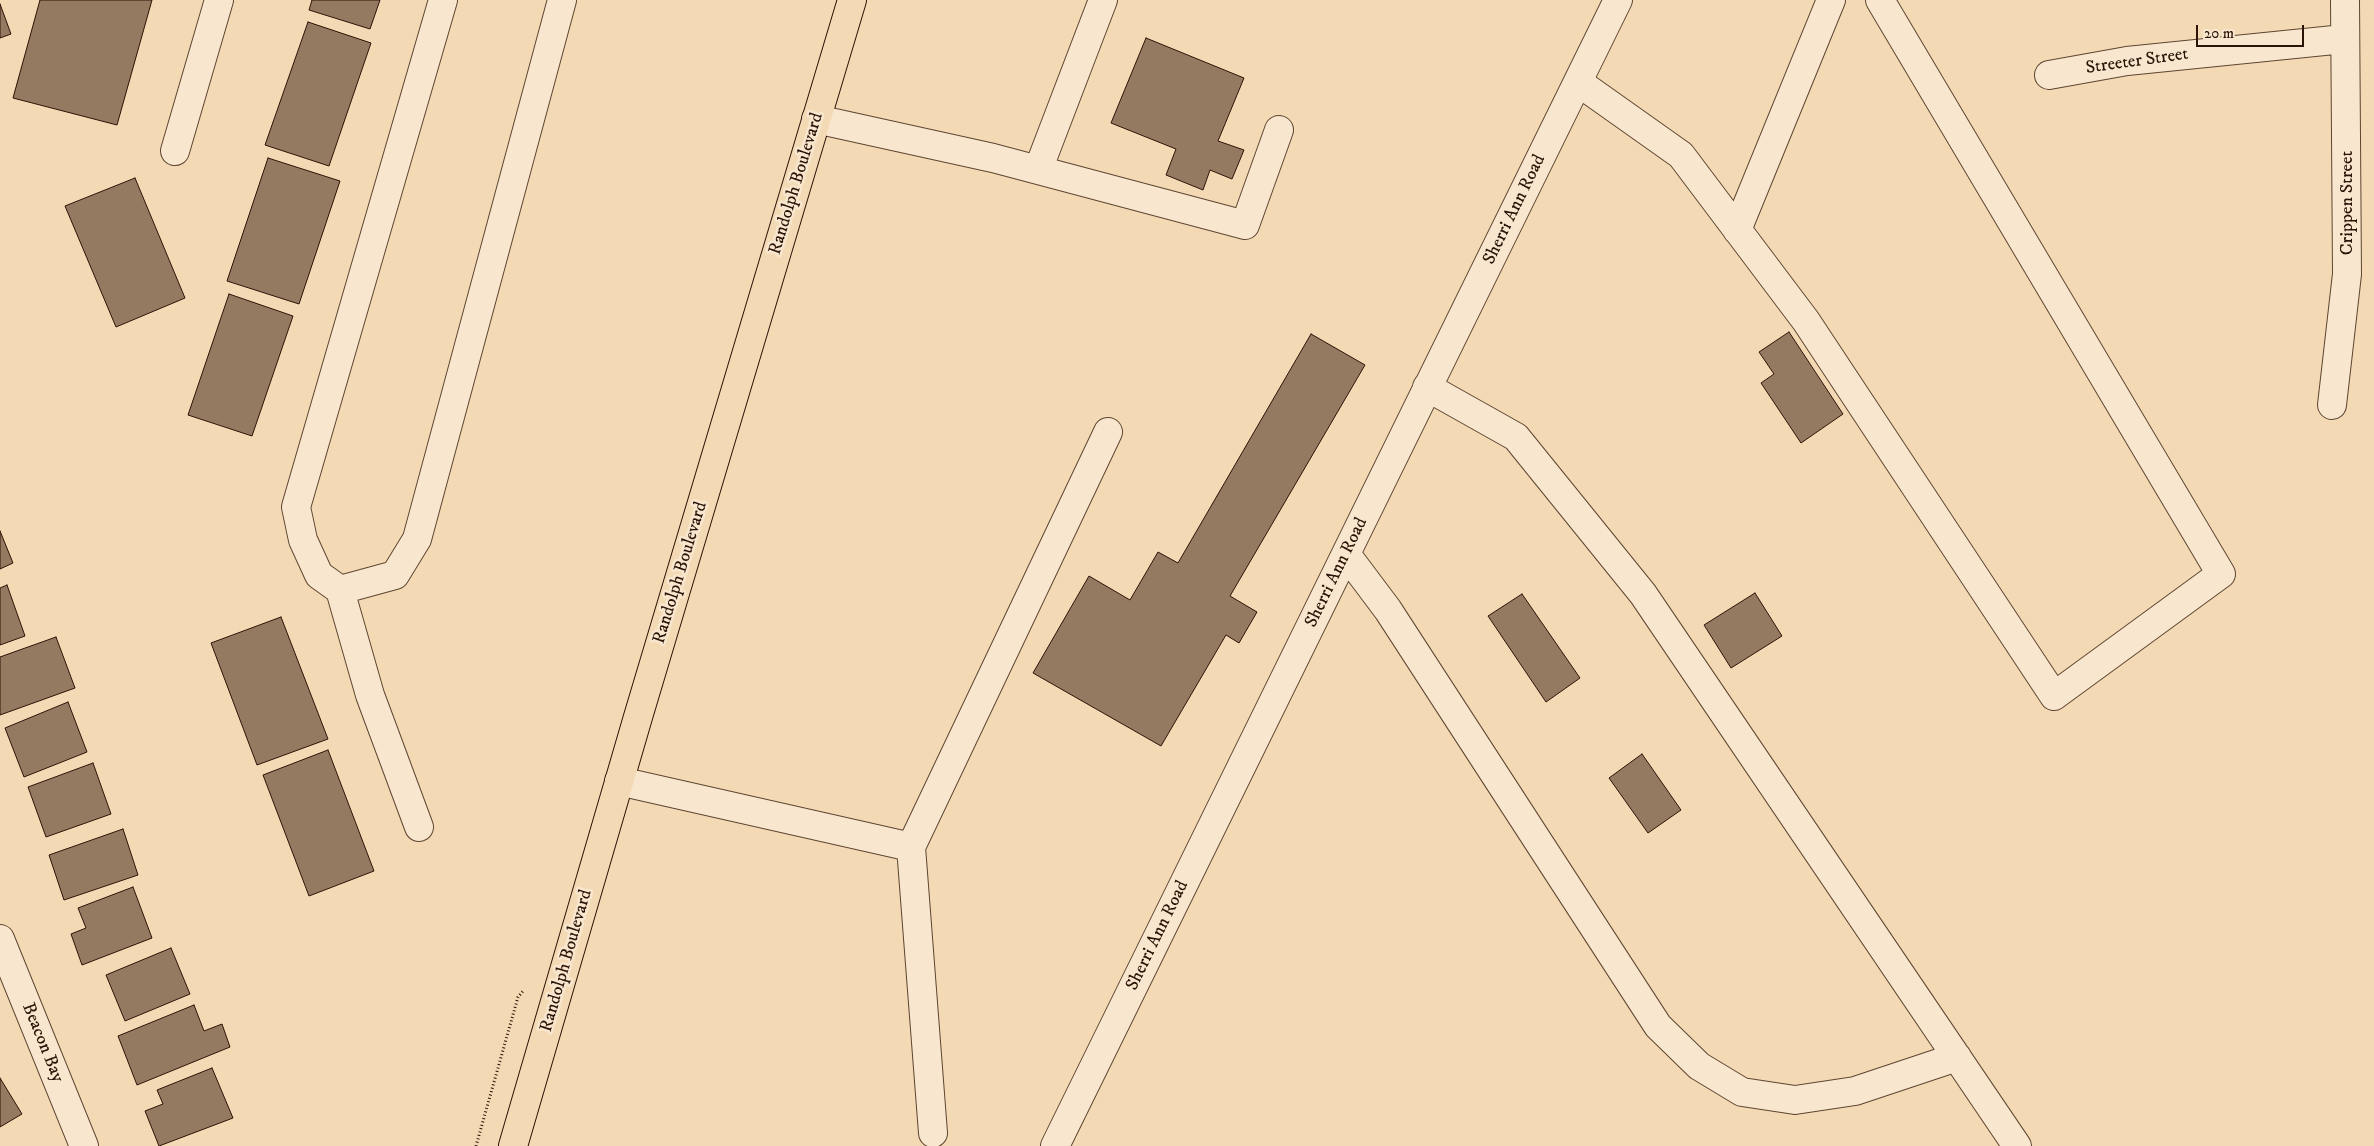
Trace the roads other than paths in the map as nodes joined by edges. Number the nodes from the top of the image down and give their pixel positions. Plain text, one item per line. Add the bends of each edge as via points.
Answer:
1 (219, 0) edge
2 (443, 0) edge
3 (562, 0) edge
4 (852, 0) edge
5 (1103, 0) edge
6 (1618, 0) edge
7 (1831, 0) edge
8 (1880, 0) edge
9 (2345, 0) edge
10 (2344, 39) junction
11 (2049, 75) dead end
12 (1578, 82) junction
13 (816, 119) junction
14 (1279, 130) dead end
15 (175, 150) dead end
16 (1038, 170) junction
17 (1737, 230) junction
18 (1428, 388) junction
19 (2332, 405) dead end
20 (1108, 432) dead end
21 (1346, 554) junction
22 (340, 590) junction
23 (619, 781) junction
24 (418, 827) dead end
25 (911, 846) junction
26 (0, 939) edge
27 (9, 986) edge
28 (1957, 1057) junction
29 (933, 1133) dead end
30 (84, 1146) edge
31 (513, 1146) edge
32 (1054, 1146) edge
33 (2017, 1146) edge

1 - 15 street
2 - 22 street via 296,507 303,540 319,575
3 - 22 street via 417,539 396,575
4 - 13 main road, Randolph Boulevard
5 - 16 street
6 - 12 street, Sherri Ann Road
7 - 17 street
8 - 17 street via 2220,574 2054,696 1806,321
9 - 10 street, Crippen Street
10 - 11 street, Streeter Street via 2127,61
10 - 19 street, Crippen Street via 2348,140 2347,274
12 - 17 street via 1681,155
12 - 18 street, Sherri Ann Road
13 - 16 street
13 - 23 main road, Randolph Boulevard
14 - 16 street via 1245,225
18 - 21 street, Sherri Ann Road
18 - 28 street via 1516,437 1643,594
20 - 25 street
21 - 28 street via 1388,610 1658,1026 1699,1066 1742,1092 1795,1100 1855,1091
21 - 32 street, Sherri Ann Road
22 - 24 street via 370,695
23 - 25 street
23 - 31 main road, Randolph Boulevard
25 - 29 street
26 - 27 street, Beacon Bay
27 - 30 street, Beacon Bay
28 - 33 street

